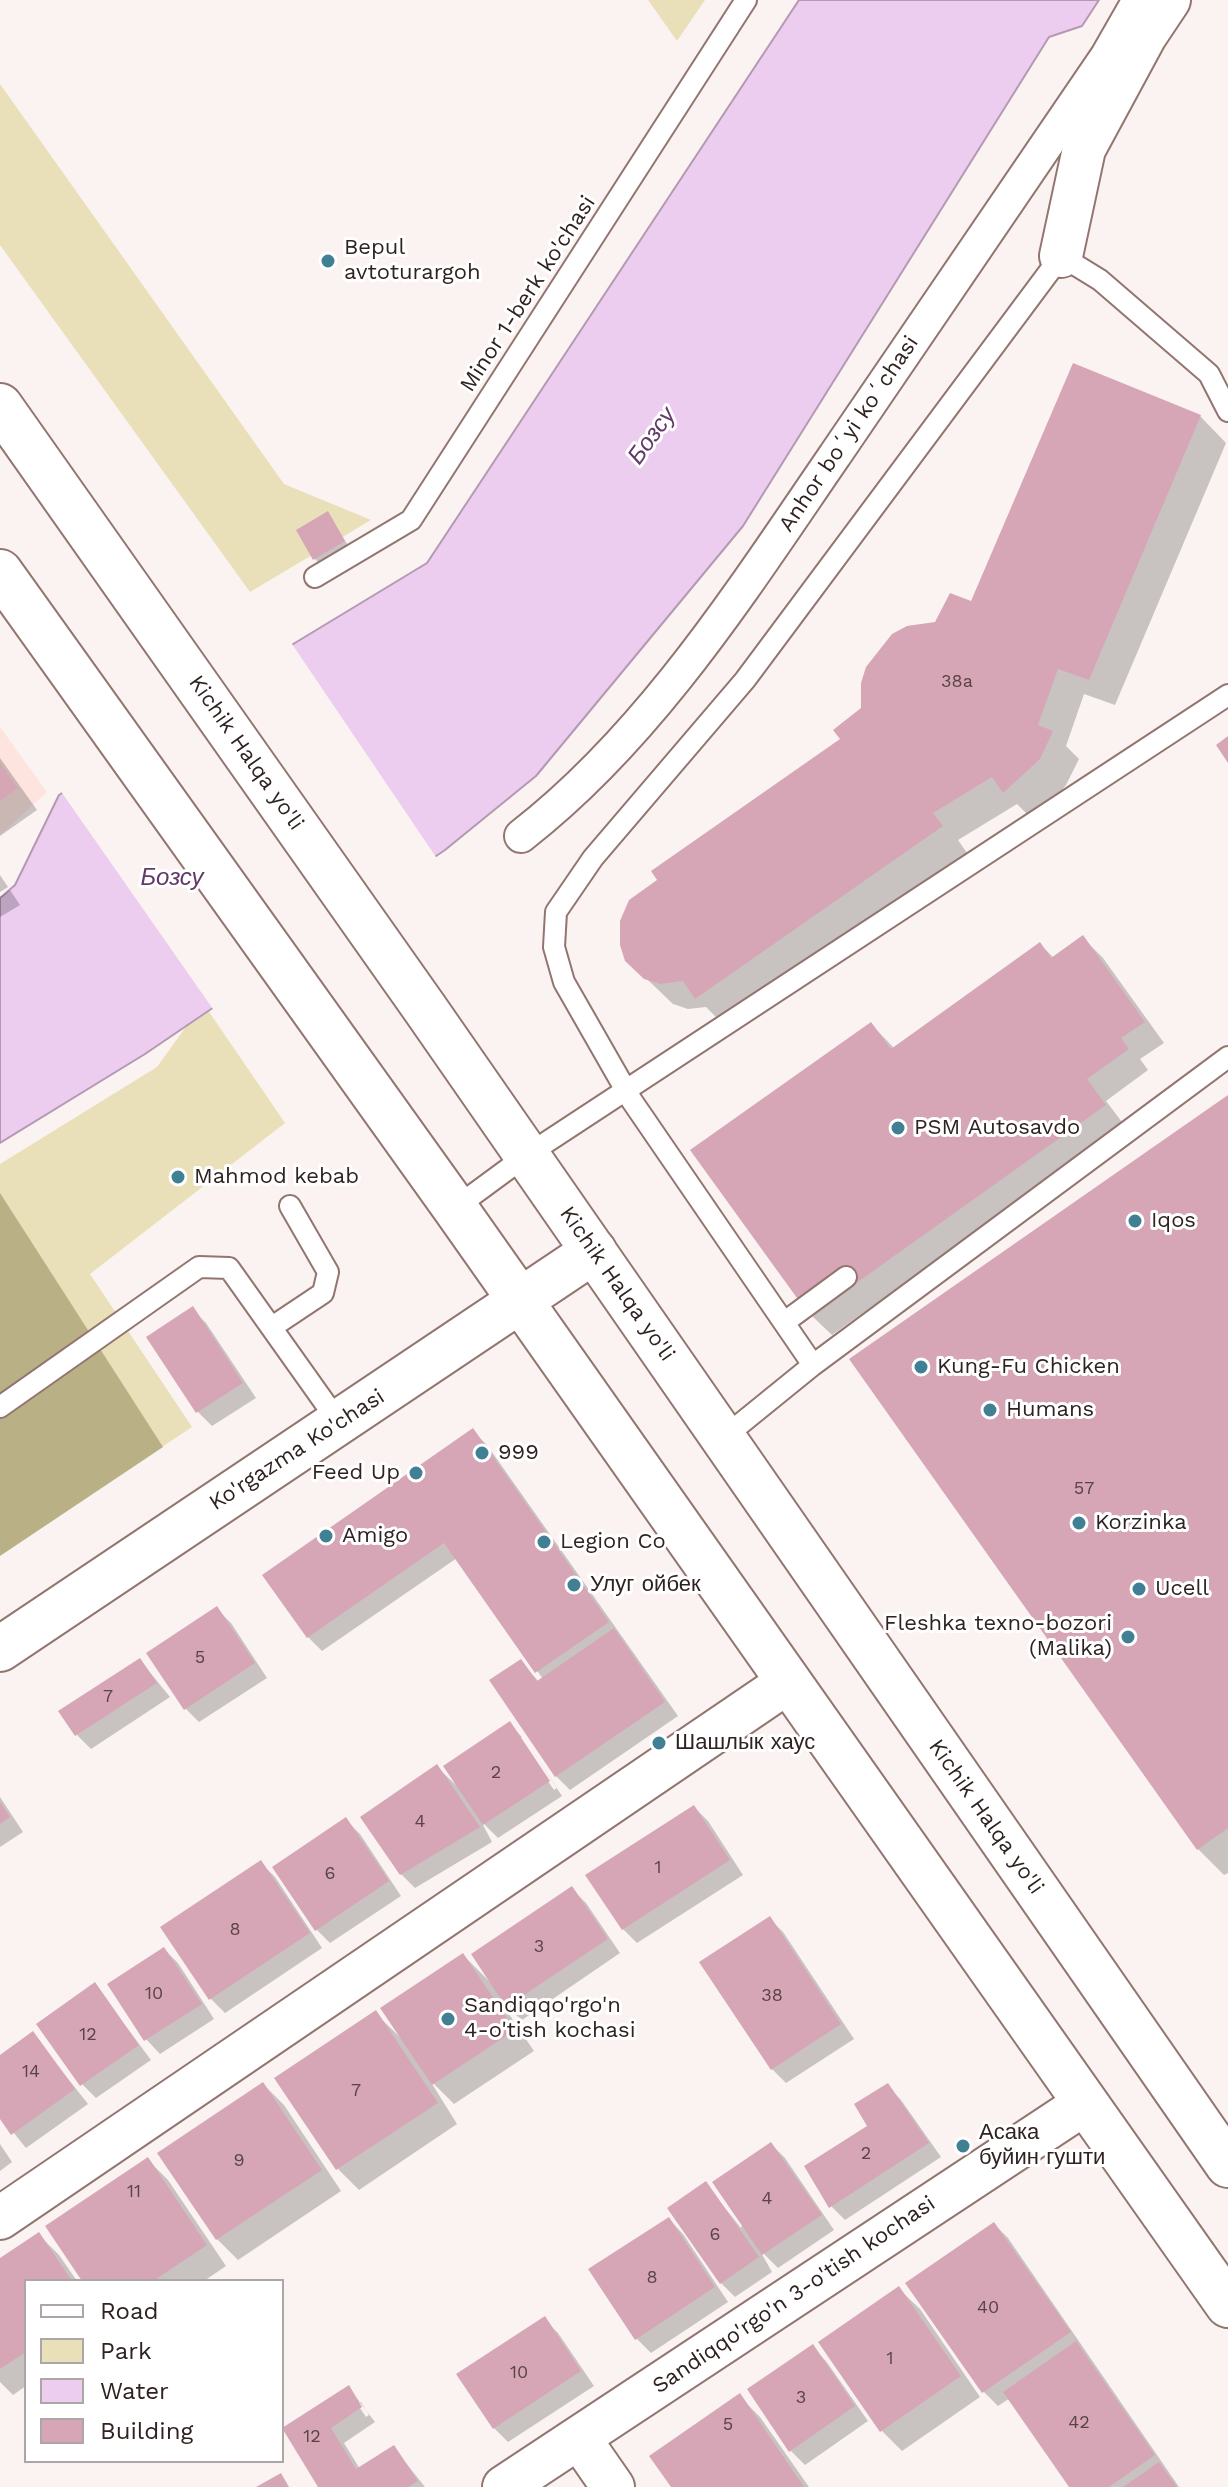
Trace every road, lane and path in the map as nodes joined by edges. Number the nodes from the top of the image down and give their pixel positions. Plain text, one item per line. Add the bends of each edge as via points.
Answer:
1 (746, 0) edge
2 (1139, 0) edge
3 (1169, 0) edge
4 (1061, 256) junction
5 (0, 406) edge
6 (1228, 411) edge
7 (0, 572) edge
8 (315, 577) dead end
9 (1228, 695) edge
10 (521, 836) dead end
11 (1228, 1057) edge
12 (626, 1091) junction
13 (527, 1155) junction
14 (290, 1206) dead end
15 (455, 1208) junction
16 (594, 1251) junction
17 (846, 1277) dead end
18 (520, 1301) junction
19 (786, 1321) junction
20 (272, 1327) junction
21 (813, 1365) junction
22 (0, 1407) edge
23 (337, 1420) junction
24 (723, 1438) junction
25 (0, 1649) edge
26 (788, 1682) junction
27 (1084, 2104) junction
28 (1228, 2165) edge
29 (0, 2218) edge
30 (1228, 2305) edge
31 (579, 2438) junction
32 (504, 2487) edge
33 (613, 2487) edge

1 - 8 lane, Minor 1-berk ko'chasi via 411,520
2 - 10 street, Anhor boʻyi koʻchasi via 1107,56 753,576 604,760
3 - 4 street via 1084,149
4 - 6 lane via 1100,280 1209,374
4 - 12 lane via 745,680 593,858 556,912 554,947 564,982
5 - 13 main road, Kichik Halqa yo'li
7 - 15 main road
9 - 12 lane
11 - 21 lane
12 - 13 lane
12 - 19 lane
13 - 15 lane
13 - 16 main road, Kichik Halqa yo'li
14 - 20 lane via 328,1272 323,1293
15 - 18 main road
16 - 18 main road, Ko'rgazma Ko'chasi
16 - 24 main road, Kichik Halqa yo'li
17 - 19 lane
18 - 23 main road, Ko'rgazma Ko'chasi
18 - 26 main road
19 - 21 lane
20 - 22 lane via 229,1268 199,1267
20 - 23 lane
21 - 24 lane
23 - 25 main road, Ko'rgazma Ko'chasi
24 - 28 main road, Kichik Halqa yo'li
26 - 27 main road
26 - 29 street
27 - 30 main road
27 - 31 street, Sandiqqo'rgo'n 3-o'tish kochasi
31 - 32 street, Sandiqqo'rgo'n 3-o'tish kochasi
31 - 33 street

